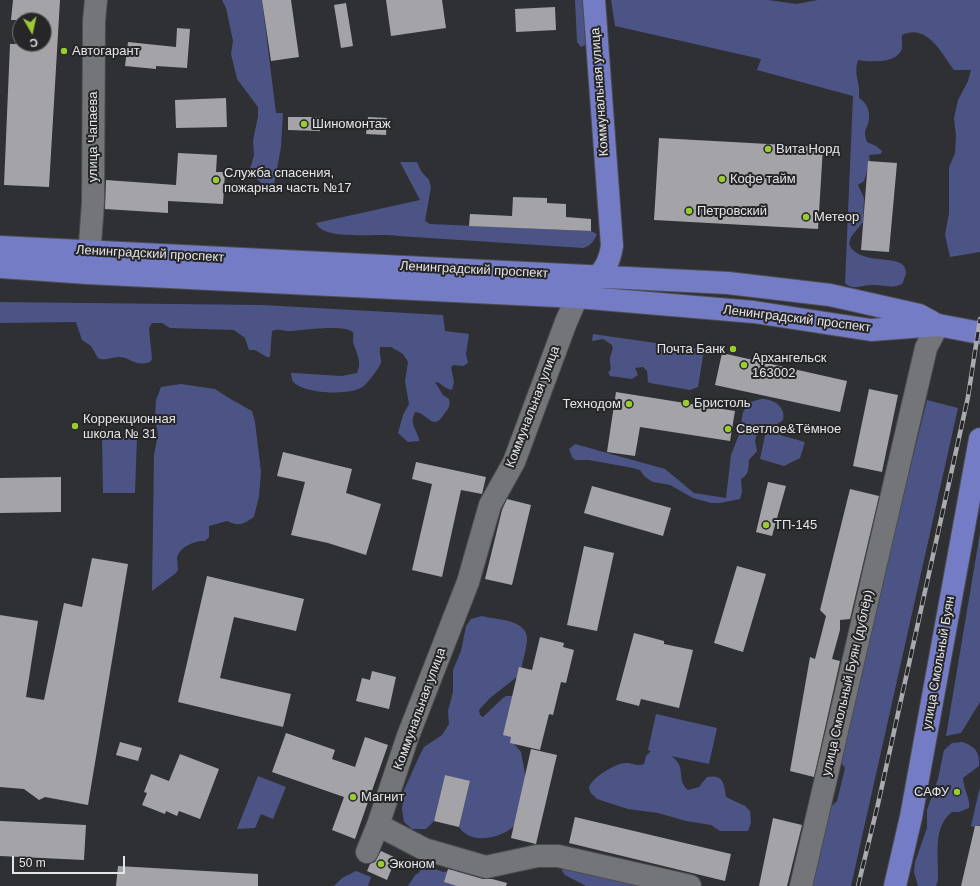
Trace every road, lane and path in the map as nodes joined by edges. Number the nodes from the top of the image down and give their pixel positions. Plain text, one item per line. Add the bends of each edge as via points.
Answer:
1 (96, 0) edge
2 (594, 0) edge
3 (0, 247) edge
4 (90, 252) junction
5 (209, 257) junction
6 (0, 267) edge
7 (88, 273) junction
8 (600, 276) junction
9 (208, 278) junction
10 (577, 297) junction
11 (938, 325) junction
12 (980, 333) edge
13 (980, 439) edge
14 (378, 826) junction
15 (367, 852) dead end
16 (690, 886) edge
17 (801, 886) edge
18 (895, 886) edge

1 - 4 street, улица Чапаева
2 - 8 main road, Коммунальная улица via 612,246 610,261
3 - 4 main road, Ленинградский проспект
4 - 5 main road, Ленинградский проспект
4 - 7 street, улица Чапаева
5 - 8 main road, Ленинградский проспект
5 - 9 main road
6 - 7 main road, Ленинградский проспект
7 - 9 main road, Ленинградский проспект
8 - 10 main road, Коммунальная улица
8 - 11 main road, Ленинградский проспект via 728,283 830,295 919,315
9 - 10 main road, Ленинградский проспект
10 - 11 main road, Ленинградский проспект via 754,312 871,330
10 - 14 street, Коммунальная улица via 514,462 490,504 468,582 408,736
11 - 12 main road
11 - 17 street, улица Смольный Буян (дублёр) via 926,348
13 - 18 main road, улица Смольный Буян via 912,809
14 - 15 street, Коммунальная улица
14 - 16 street via 424,849 486,867 537,856 558,856

